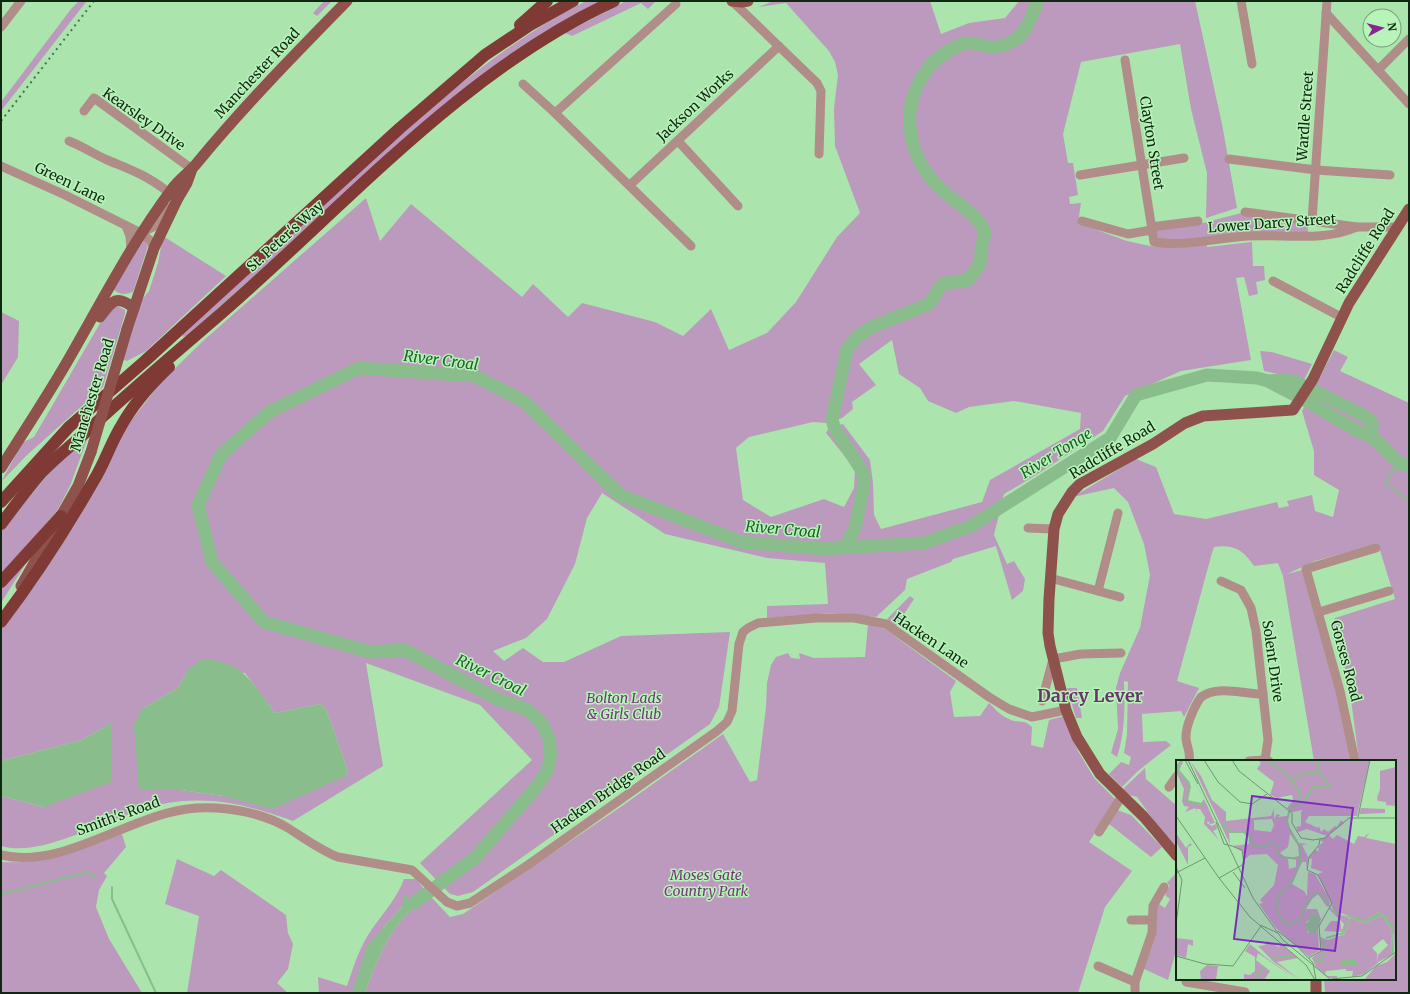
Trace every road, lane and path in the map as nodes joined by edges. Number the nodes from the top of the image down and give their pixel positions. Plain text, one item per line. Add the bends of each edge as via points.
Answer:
1 (347, 1) edge
2 (547, 1) edge
3 (573, 1) edge
4 (614, 1) edge
5 (732, 1) edge
6 (748, 1) edge
7 (1241, 1) edge
8 (1324, 1) edge
9 (1327, 1) edge
10 (25, 2) edge
11 (676, 4) dead end
12 (1326, 13) junction
13 (1, 27) edge
14 (1409, 39) edge
15 (779, 46) junction
16 (486, 55) junction
17 (1125, 60) dead end
18 (1252, 64) dead end
19 (1378, 70) junction
20 (523, 84) dead end
21 (1409, 104) edge
22 (84, 111) dead end
23 (555, 114) junction
24 (678, 140) junction
25 (69, 141) dead end
26 (819, 154) dead end
27 (1184, 158) dead end
28 (1229, 159) dead end
29 (1142, 165) junction
30 (1, 166) edge
31 (192, 169) junction
32 (1316, 170) junction
33 (1390, 174) dead end
34 (1080, 175) dead end
35 (630, 185) junction
36 (173, 196) junction
37 (738, 206) dead end
38 (1409, 209) edge
39 (1245, 212) dead end
40 (1082, 221) dead end
41 (1198, 221) dead end
42 (1312, 221) junction
43 (126, 226) junction
44 (1357, 227) junction
45 (1398, 227) junction
46 (1152, 229) junction
47 (142, 233) junction
48 (691, 246) dead end
49 (154, 248) junction
50 (131, 252) junction
51 (1273, 281) dead end
52 (134, 308) junction
53 (225, 311) junction
54 (1341, 318) junction
55 (67, 362) junction
56 (69, 427) junction
57 (1, 468) edge
58 (1, 491) edge
59 (1, 502) edge
60 (1118, 512) dead end
61 (61, 516) junction
62 (1, 524) edge
63 (1028, 528) dead end
64 (1054, 529) junction
65 (1376, 548) dead end
66 (1050, 578) junction
67 (1221, 581) dead end
68 (1, 582) edge
69 (1098, 591) junction
70 (1389, 592) dead end
71 (1120, 597) dead end
72 (1319, 612) junction
73 (1, 622) edge
74 (748, 628) joint
75 (1121, 653) dead end
76 (1053, 659) junction
77 (1263, 694) junction
78 (1042, 701) dead end
79 (1066, 710) junction
80 (1189, 760) edge
81 (1267, 760) edge
82 (1355, 760) edge
83 (1176, 777) edge
84 (1169, 787) dead end
85 (1121, 794) junction
86 (1099, 832) dead end
87 (1, 855) edge
88 (1176, 855) edge
89 (423, 877) joint
90 (1164, 887) dead end
91 (1131, 920) dead end
92 (1152, 920) junction
93 (1104, 966) dead end
94 (1316, 980) edge
95 (1135, 982) junction
96 (1186, 982) dead end
97 (1204, 986) edge
98 (1245, 992) dead end
99 (1135, 993) edge
100 (1316, 993) edge

1 - 31 main road, Manchester Road via 230,123
2 - 16 highway
3 - 16 highway, St. Peter's Way via 530,25
4 - 53 highway, St. Peter's Way via 528,49 480,84 417,136
5 - 6 main road
5 - 15 street
7 - 18 street
8 - 9 street
9 - 12 street, Wardle Street
10 - 13 street
11 - 23 street
12 - 19 street
12 - 32 street, Wardle Street
14 - 19 street
15 - 24 street, Jackson Works
15 - 26 street via 817,83 821,91
16 - 56 highway, St. Peter's Way via 400,128
17 - 29 street, Clayton Street
19 - 21 street
20 - 23 street
22 - 31 street, Kearsley Drive via 94,98
23 - 35 street
24 - 35 street, Jackson Works
24 - 37 street
25 - 36 street via 78,148 146,176
27 - 29 street
28 - 32 street
29 - 34 street
29 - 46 street, Clayton Street
30 - 43 street, Green Lane
31 - 36 main road, Manchester Road via 187,184
32 - 33 street
32 - 42 street, Wardle Street
35 - 48 street
36 - 47 main road, Manchester Road
36 - 49 main road, Manchester Road
38 - 45 main road, Radcliffe Road
39 - 42 street
40 - 46 street via 1128,234
41 - 46 street
42 - 44 street
43 - 47 street, Green Lane
43 - 50 street via 130,236
44 - 45 street
44 - 46 street, Lower Darcy Street via 1342,234 1249,236 1168,244 1152,241
45 - 54 main road, Radcliffe Road
47 - 49 street, Green Lane via 151,241
47 - 50 main road, Manchester Road
49 - 52 main road, Manchester Road
50 - 55 main road, Manchester Road
51 - 54 street
52 - 55 main road via 122,300 112,302
52 - 61 main road, Manchester Road, bridge via 91,452 78,486
53 - 62 highway, St. Peter's Way via 137,385 42,473
53 - 73 highway via 161,374 132,410 71,520
54 - 64 main road, Radcliffe Road via 1313,379 1293,410 1203,416 1190,420 1153,444 1080,484 1064,501
55 - 57 main road, Manchester Road
56 - 58 highway via 42,449
56 - 59 highway, St. Peter's Way
60 - 69 street
61 - 68 highway
61 - 73 main road, Manchester Road
63 - 64 street
64 - 66 main road, Radcliffe Road
65 - 72 street, Gorses Road via 1306,569
66 - 69 street
66 - 76 main road, Radcliffe Road via 1048,633
67 - 77 street, Solent Drive via 1241,590 1251,608
69 - 71 street
70 - 72 street
72 - 82 street, Gorses Road
74 - 79 street, Hacken Lane via 764,622 816,618 854,618 886,624 988,697 1009,709 1032,717
74 - 89 street, Hacken Bridge Road via 743,632 739,644 732,711 727,722 717,731 473,902 460,906 448,902
75 - 76 street via 1081,654
76 - 78 street
76 - 79 main road, Radcliffe Road
77 - 80 street via 1223,691 1201,697 1186,732
77 - 81 street, Solent Drive via 1268,740
79 - 85 main road, Radcliffe Road via 1086,753 1105,779
83 - 84 street
85 - 86 street
85 - 88 main road, Radcliffe Road
87 - 89 street, Smith's Road via 31,857 55,853 150,817 197,808 222,809 244,812 282,824 338,857 401,866
90 - 92 street via 1162,899 1153,906
91 - 92 street
92 - 95 street via 1152,933
93 - 95 street
94 - 100 main road
95 - 99 street
96 - 97 street
97 - 98 street

